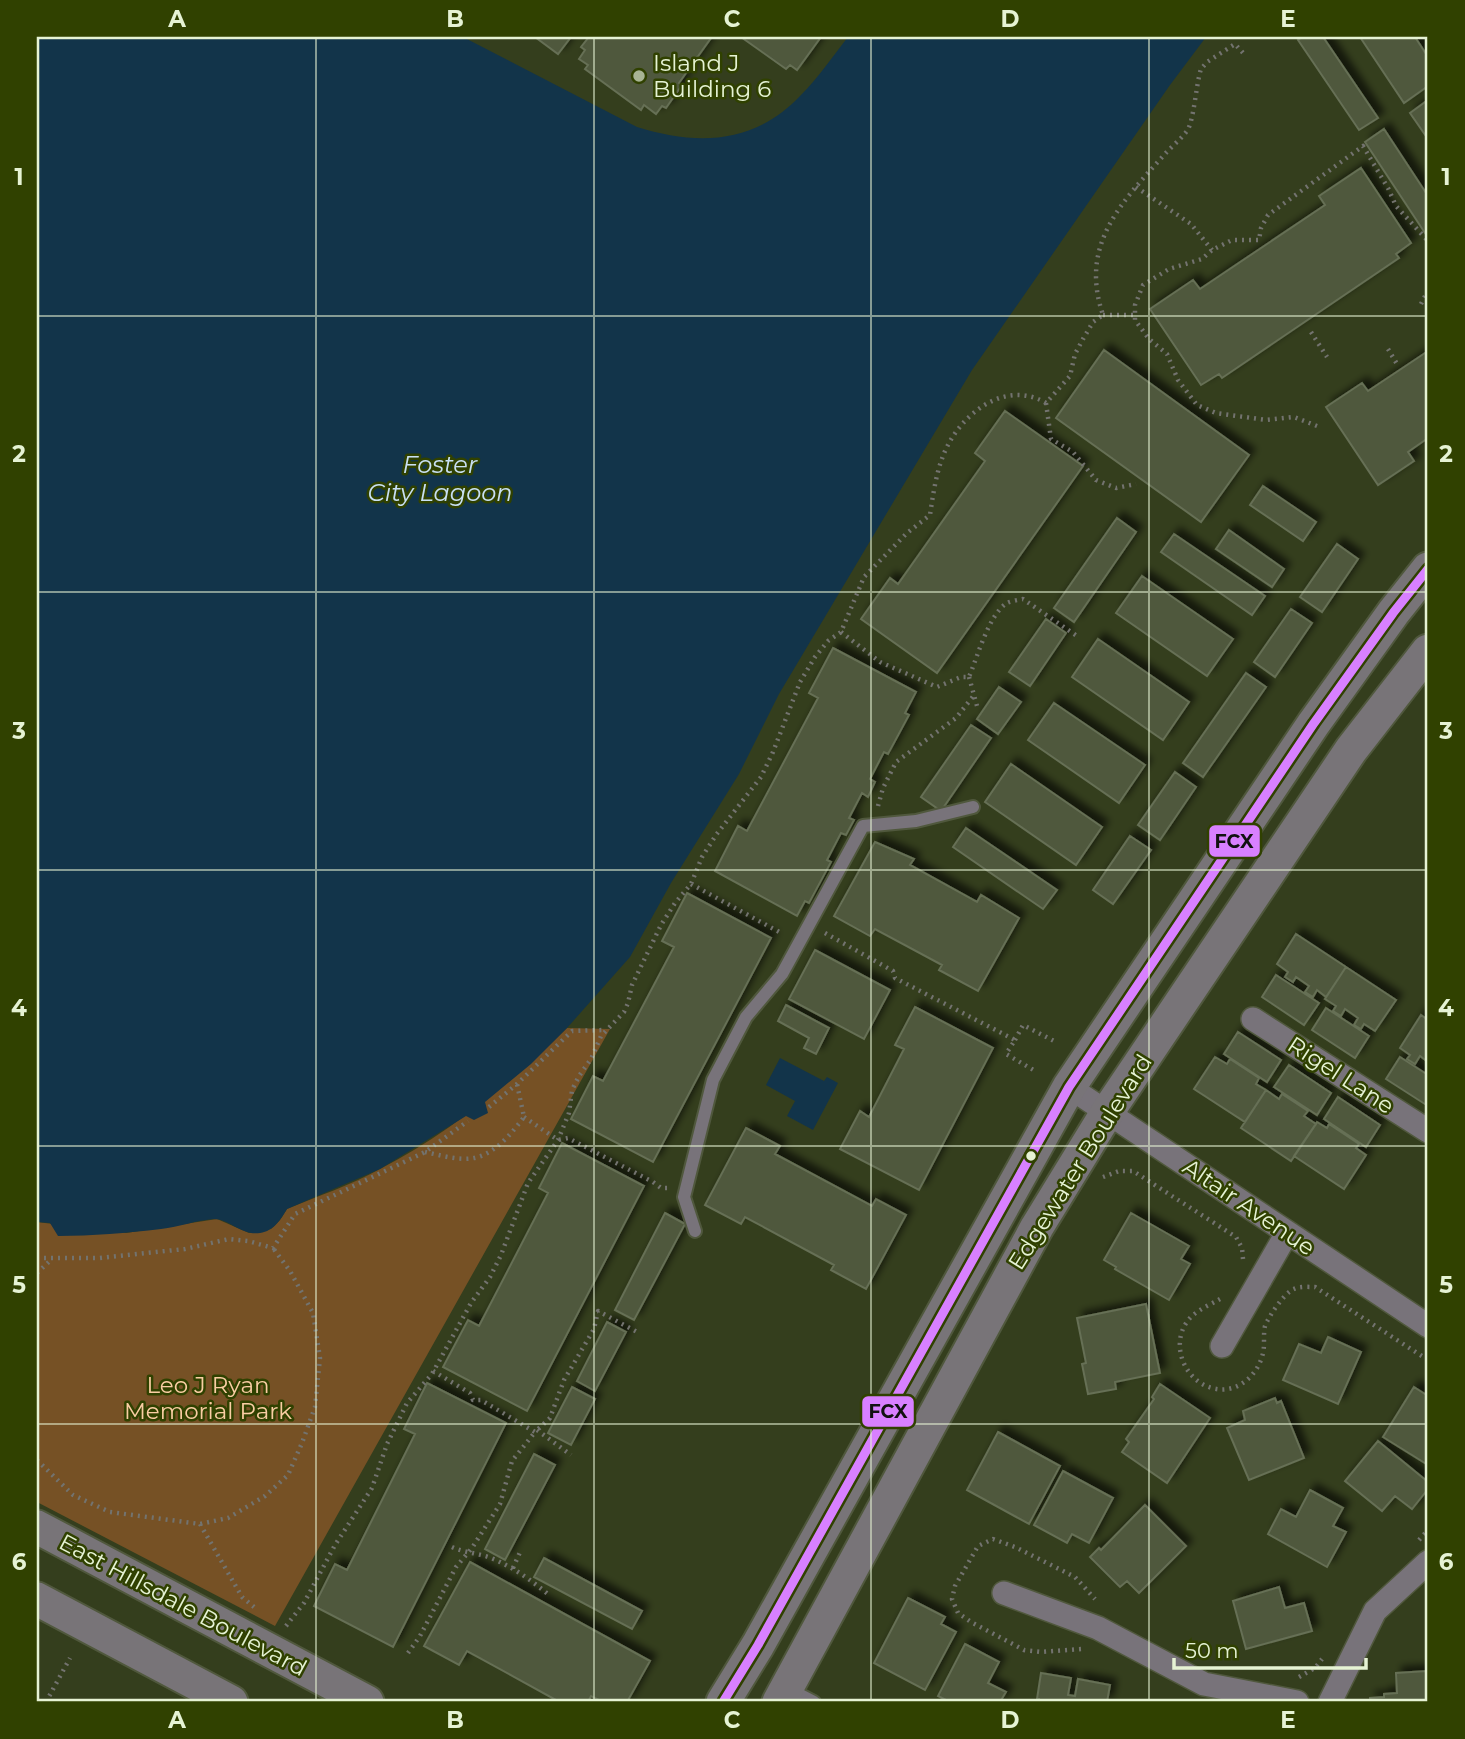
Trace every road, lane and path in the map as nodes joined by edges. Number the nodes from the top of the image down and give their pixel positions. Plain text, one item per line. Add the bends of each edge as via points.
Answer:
1 (1243, 53) dead end
2 (1136, 187) junction
3 (1428, 240) edge
4 (1212, 250) junction
5 (1428, 290) edge
6 (1421, 304) dead end
7 (1103, 315) junction
8 (1135, 315) junction
9 (1311, 331) dead end
10 (1388, 349) dead end
11 (1327, 357) dead end
12 (1397, 364) dead end
13 (1046, 403) junction
14 (1317, 426) dead end
15 (1136, 484) dead end
16 (1428, 569) edge
17 (841, 632) junction
18 (1077, 636) dead end
19 (1428, 651) edge
20 (969, 677) junction
21 (975, 694) junction
22 (977, 706) dead end
23 (973, 807) dead end
24 (875, 825) junction
25 (691, 884) junction
26 (809, 925) junction
27 (796, 950) junction
28 (1253, 1019) dead end
29 (606, 1030) junction
30 (1015, 1040) junction
31 (1056, 1042) dead end
32 (1037, 1072) dead end
33 (517, 1084) junction
34 (1069, 1087) junction
35 (489, 1107) dead end
36 (1108, 1111) junction
37 (524, 1117) junction
38 (468, 1121) dead end
39 (1428, 1131) edge
40 (558, 1140) junction
41 (425, 1152) junction
42 (1096, 1185) dead end
43 (686, 1188) junction
44 (695, 1231) dead end
45 (1287, 1233) junction
46 (273, 1248) junction
47 (37, 1258) edge
48 (52, 1259) junction
49 (1241, 1267) dead end
50 (37, 1273) edge
51 (1226, 1291) dead end
52 (1428, 1326) edge
53 (639, 1333) dead end
54 (1222, 1346) dead end
55 (1428, 1360) edge
56 (433, 1371) junction
57 (536, 1431) junction
58 (571, 1455) dead end
59 (37, 1460) edge
60 (200, 1524) junction
61 (37, 1527) edge
62 (1428, 1530) edge
63 (1413, 1545) dead end
64 (452, 1547) dead end
65 (521, 1550) dead end
66 (467, 1554) junction
67 (1428, 1562) edge
68 (513, 1569) junction
69 (1004, 1593) dead end
70 (550, 1595) dead end
71 (37, 1599) edge
72 (1105, 1604) dead end
73 (257, 1611) dead end
74 (281, 1632) dead end
75 (1088, 1651) dead end
76 (408, 1653) dead end
77 (1326, 1653) dead end
78 (70, 1658) dead end
79 (1295, 1679) dead end
80 (793, 1697) edge
81 (46, 1702) edge
82 (232, 1702) edge
83 (367, 1702) edge
84 (723, 1702) edge
85 (1297, 1702) edge
86 (1330, 1702) edge

1 - 2 path via 1236,44 1201,69 1187,131
2 - 4 path via 1191,224
2 - 7 path via 1108,224 1098,249 1096,276
3 - 4 path via 1395,206 1363,146 1268,215 1259,240 1231,240
4 - 8 path via 1202,259 1169,269 1143,285
5 - 6 path
7 - 8 path
7 - 13 path via 1083,339 1070,376
8 - 14 path via 1149,339 1167,354 1178,380 1197,405 1216,413 1266,420 1294,417
9 - 11 path
10 - 12 path
13 - 15 path via 1051,439 1073,452 1096,480 1116,488
13 - 17 path via 1009,395 983,404 952,437 942,456 930,515 864,578
16 - 34 main road, Edgewater Boulevard via 1314,723
17 - 20 path via 880,662 937,687
17 - 25 path via 828,641 800,682 761,777 716,835
18 - 20 path via 1023,599 1007,604 989,628
19 - 36 main road, Edgewater Boulevard via 1352,750
20 - 21 path
21 - 22 path
21 - 24 path via 956,718 896,762 883,788
23 - 24 lane
24 - 26 lane via 863,826
25 - 27 path via 790,938
25 - 29 path via 661,925 624,1012
26 - 27 lane
26 - 30 path via 893,971 895,978
27 - 43 lane via 746,1017 713,1080
28 - 39 street, Rigel Lane
29 - 33 path via 572,1031
29 - 40 path via 572,1090
30 - 31 path via 1023,1025
30 - 32 path via 1006,1054
33 - 35 path
33 - 37 path
34 - 36 street, Altair Avenue
34 - 84 main road, Edgewater Boulevard
36 - 45 street, Altair Avenue
36 - 80 main road, Edgewater Boulevard via 1037,1227
37 - 40 path
37 - 41 path via 510,1136 475,1158
38 - 41 path
40 - 43 path via 568,1138 661,1188
40 - 56 path via 528,1183 490,1277
41 - 46 path via 295,1214
42 - 49 path via 1105,1175 1133,1171 1236,1237
43 - 44 lane via 684,1197
45 - 52 street, Altair Avenue
45 - 54 street
46 - 48 path via 229,1239 185,1250
46 - 60 path via 313,1313 320,1358 315,1407 288,1475 265,1496 228,1518
47 - 48 path
48 - 50 path
51 - 55 path via 1191,1317 1182,1331 1180,1353 1185,1369 1199,1384 1215,1390 1232,1389 1256,1371 1264,1353 1265,1327 1284,1295 1296,1287 1315,1287
53 - 57 path via 597,1311 594,1329 564,1380 550,1418
56 - 57 path via 470,1393 473,1400 481,1400
56 - 74 path via 407,1403 372,1488 304,1603
57 - 58 path
57 - 66 path via 512,1461 500,1504
59 - 60 path via 73,1495 110,1512
60 - 73 path via 243,1597
61 - 83 main road, East Hillsdale Boulevard
62 - 63 path
64 - 66 path
65 - 68 path
66 - 68 path
66 - 76 path
67 - 86 street via 1375,1611
68 - 70 path
69 - 85 street via 1098,1628 1204,1684
71 - 82 main road
72 - 75 path via 1074,1577 993,1539 978,1546 955,1586 952,1599 958,1613 1024,1650
77 - 79 path via 1315,1668
78 - 81 path

